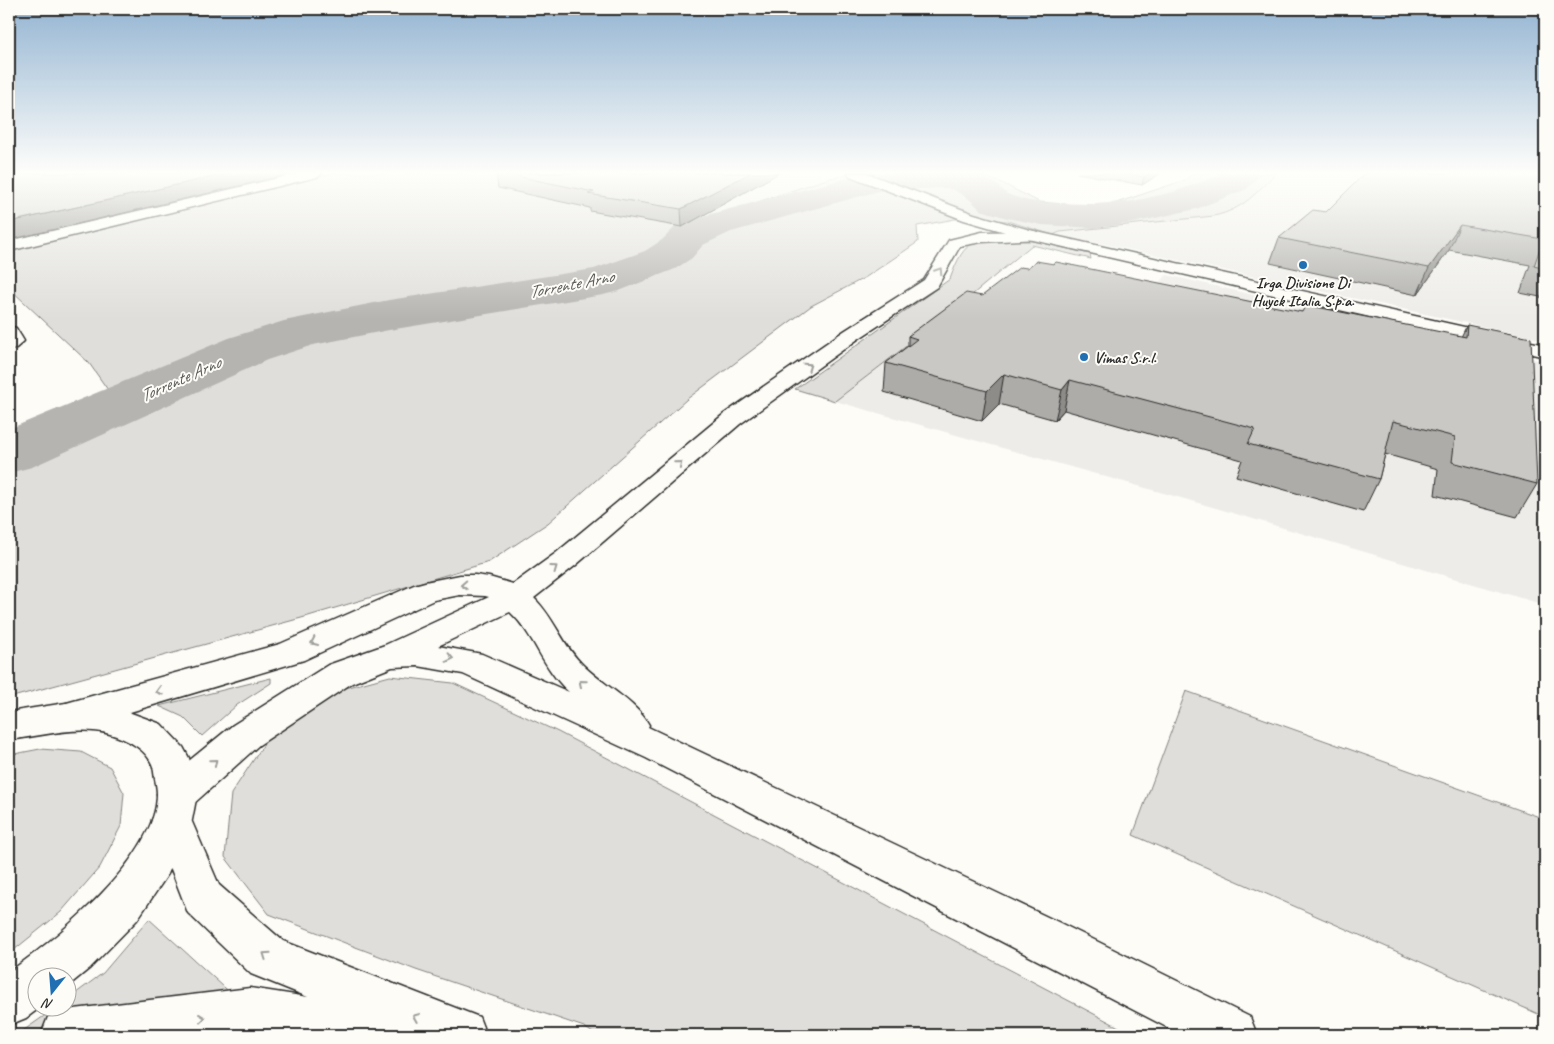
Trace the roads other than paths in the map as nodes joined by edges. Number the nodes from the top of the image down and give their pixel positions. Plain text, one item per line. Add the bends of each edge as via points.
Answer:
1 (111, 222) edge
2 (985, 222) edge
3 (1034, 236) junction
4 (9, 246) edge
5 (9, 332) edge
6 (9, 344) edge
7 (1545, 351) edge
8 (515, 597) junction
9 (390, 655) junction
10 (66, 717) junction
11 (9, 726) edge
12 (659, 748) junction
13 (175, 807) junction
14 (55, 966) edge
15 (28, 987) edge
16 (9, 1001) edge
17 (66, 1035) edge
18 (372, 1035) edge
19 (461, 1035) edge
20 (1232, 1035) edge

1 - 4 main road
2 - 3 main road
3 - 7 main road
8 -> 3 main road via 566,559 732,418 931,283 954,243 982,237
5 - 6 main road via 14,341
8 - 9 main road
8 -> 10 main road via 494,587 470,584 433,590 292,652
12 -> 8 main road via 561,663 531,615
9 -> 12 main road via 418,654 470,663
13 -> 9 main road via 246,735 340,674
10 - 11 main road
10 - 13 main road via 112,720 148,734 170,758
12 - 20 main road
13 - 14 main road via 153,861 121,905
19 -> 13 main road via 267,958 203,899
15 - 16 main road
17 -> 18 main road via 250,1012

